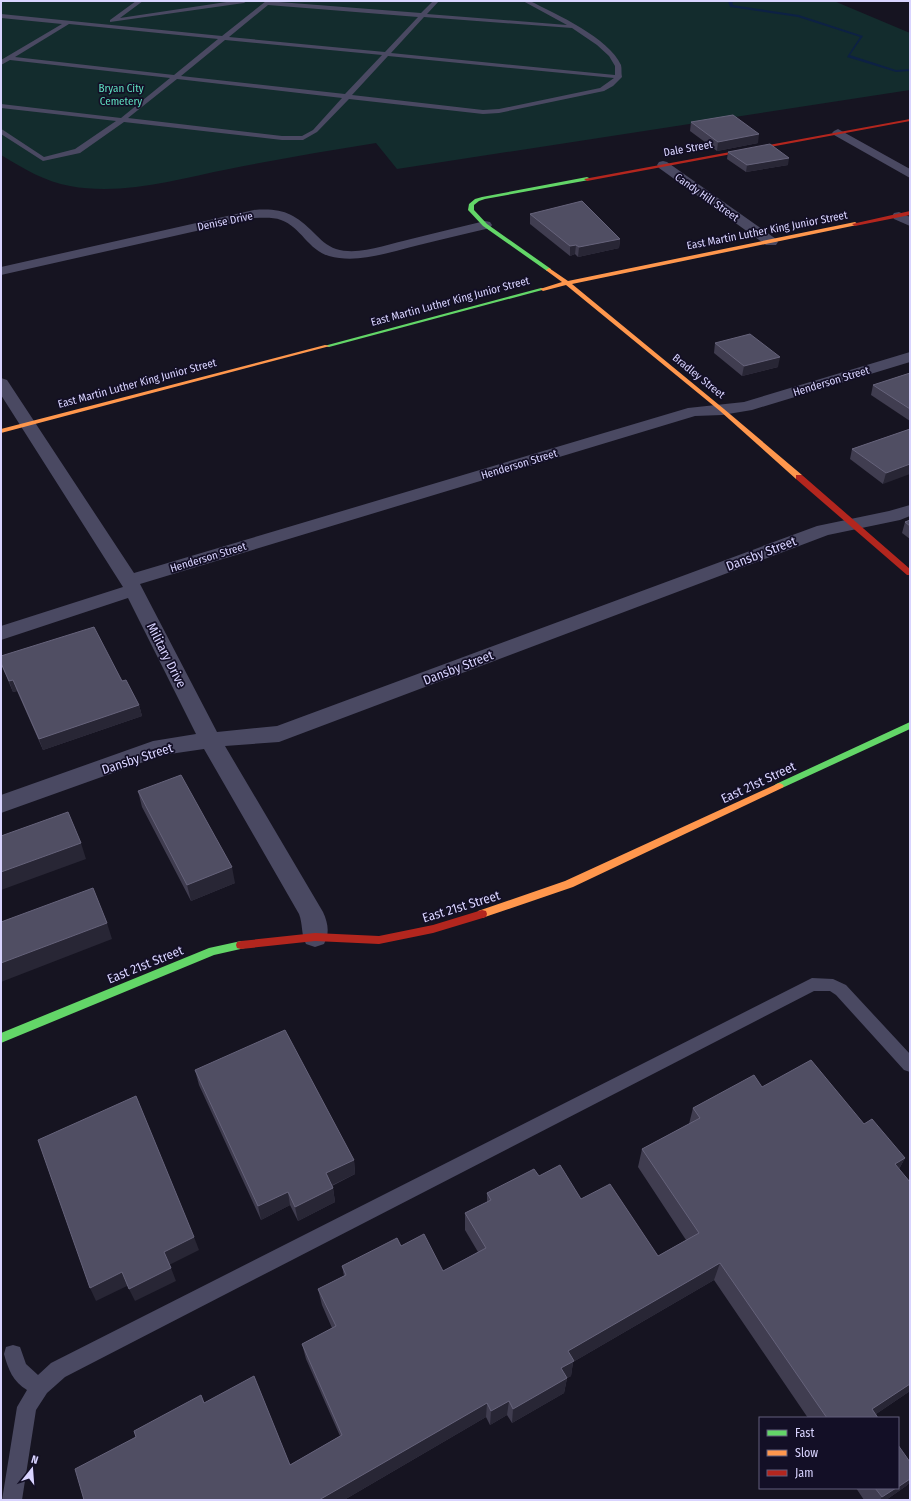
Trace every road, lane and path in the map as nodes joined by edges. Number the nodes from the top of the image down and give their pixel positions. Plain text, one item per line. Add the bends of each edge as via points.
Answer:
1 (140, 1) edge
2 (244, 1) edge
3 (436, 1) edge
4 (526, 1) edge
5 (268, 2) edge
6 (1, 16) edge
7 (421, 16) junction
8 (112, 21) junction
9 (66, 23) junction
10 (103, 27) junction
11 (577, 28) junction
12 (223, 38) junction
13 (386, 54) junction
14 (9, 58) junction
15 (1, 63) edge
16 (619, 76) junction
17 (172, 78) junction
18 (347, 97) junction
19 (1, 106) edge
20 (122, 120) junction
21 (910, 120) edge
22 (1, 132) edge
23 (838, 133) junction
24 (662, 165) junction
25 (910, 174) edge
26 (471, 205) joint
27 (906, 217) edge
28 (485, 225) junction
29 (771, 242) junction
30 (1, 271) edge
31 (566, 283) junction
32 (910, 357) edge
33 (1, 383) edge
34 (722, 410) junction
35 (26, 424) junction
36 (1, 431) edge
37 (910, 510) edge
38 (852, 523) junction
39 (910, 573) edge
40 (131, 586) junction
41 (1, 633) edge
42 (910, 725) edge
43 (210, 740) junction
44 (1, 804) edge
45 (316, 937) junction
46 (1, 1038) edge
47 (910, 1065) edge
48 (13, 1354) dead end
49 (40, 1386) junction
50 (12, 1500) edge

1 - 8 lane
2 - 8 lane
3 - 7 lane
4 - 11 lane
5 - 7 lane
5 - 12 lane
6 - 9 lane
7 - 11 lane
7 - 13 lane
8 - 10 lane
9 - 10 lane
9 - 14 lane
10 - 12 lane
11 - 16 lane via 615,58 620,68
12 - 13 lane
12 - 17 lane
13 - 16 lane
13 - 18 lane
14 - 15 lane
14 - 17 lane
16 - 18 lane via 602,90 499,111 483,112
17 - 18 lane
17 - 20 lane
18 - 20 lane via 315,131 303,138 282,138
19 - 20 lane
20 - 22 lane via 78,152 43,159
21 - 23 street, Dale Street
23 - 24 street, Dale Street
23 - 25 street
24 - 26 street, Dale Street via 484,198
24 - 29 street, Candy Hill Street
26 - 28 street, Bradley Street via 471,210
27 - 29 street, East Martin Luther King Junior Street
28 - 30 street, Denise Drive via 358,255 326,250 295,222 278,215 248,215
28 - 31 street, Bradley Street
29 - 31 street, East Martin Luther King Junior Street
31 - 34 street, Bradley Street
31 - 35 street, East Martin Luther King Junior Street
32 - 34 street, Henderson Street via 746,407
33 - 35 street, Military Drive
34 - 38 street, Bradley Street
34 - 40 street, Henderson Street via 694,411
35 - 36 street, East Martin Luther King Junior Street
35 - 40 street, Military Drive
37 - 38 street, Dansby Street via 894,516
38 - 39 street, Bradley Street
38 - 43 street, Dansby Street via 823,530 279,734
40 - 41 street, Henderson Street
40 - 43 street, Military Drive
42 - 45 street, East 21st Street via 569,884 433,929 379,940
43 - 44 street, Dansby Street via 161,747
43 - 45 street, Military Drive via 311,912
45 - 46 street, East 21st Street via 213,950
47 - 49 lane via 841,990 833,985 812,984 58,1370
48 - 49 lane via 18,1369 26,1380
49 - 50 lane via 27,1407

